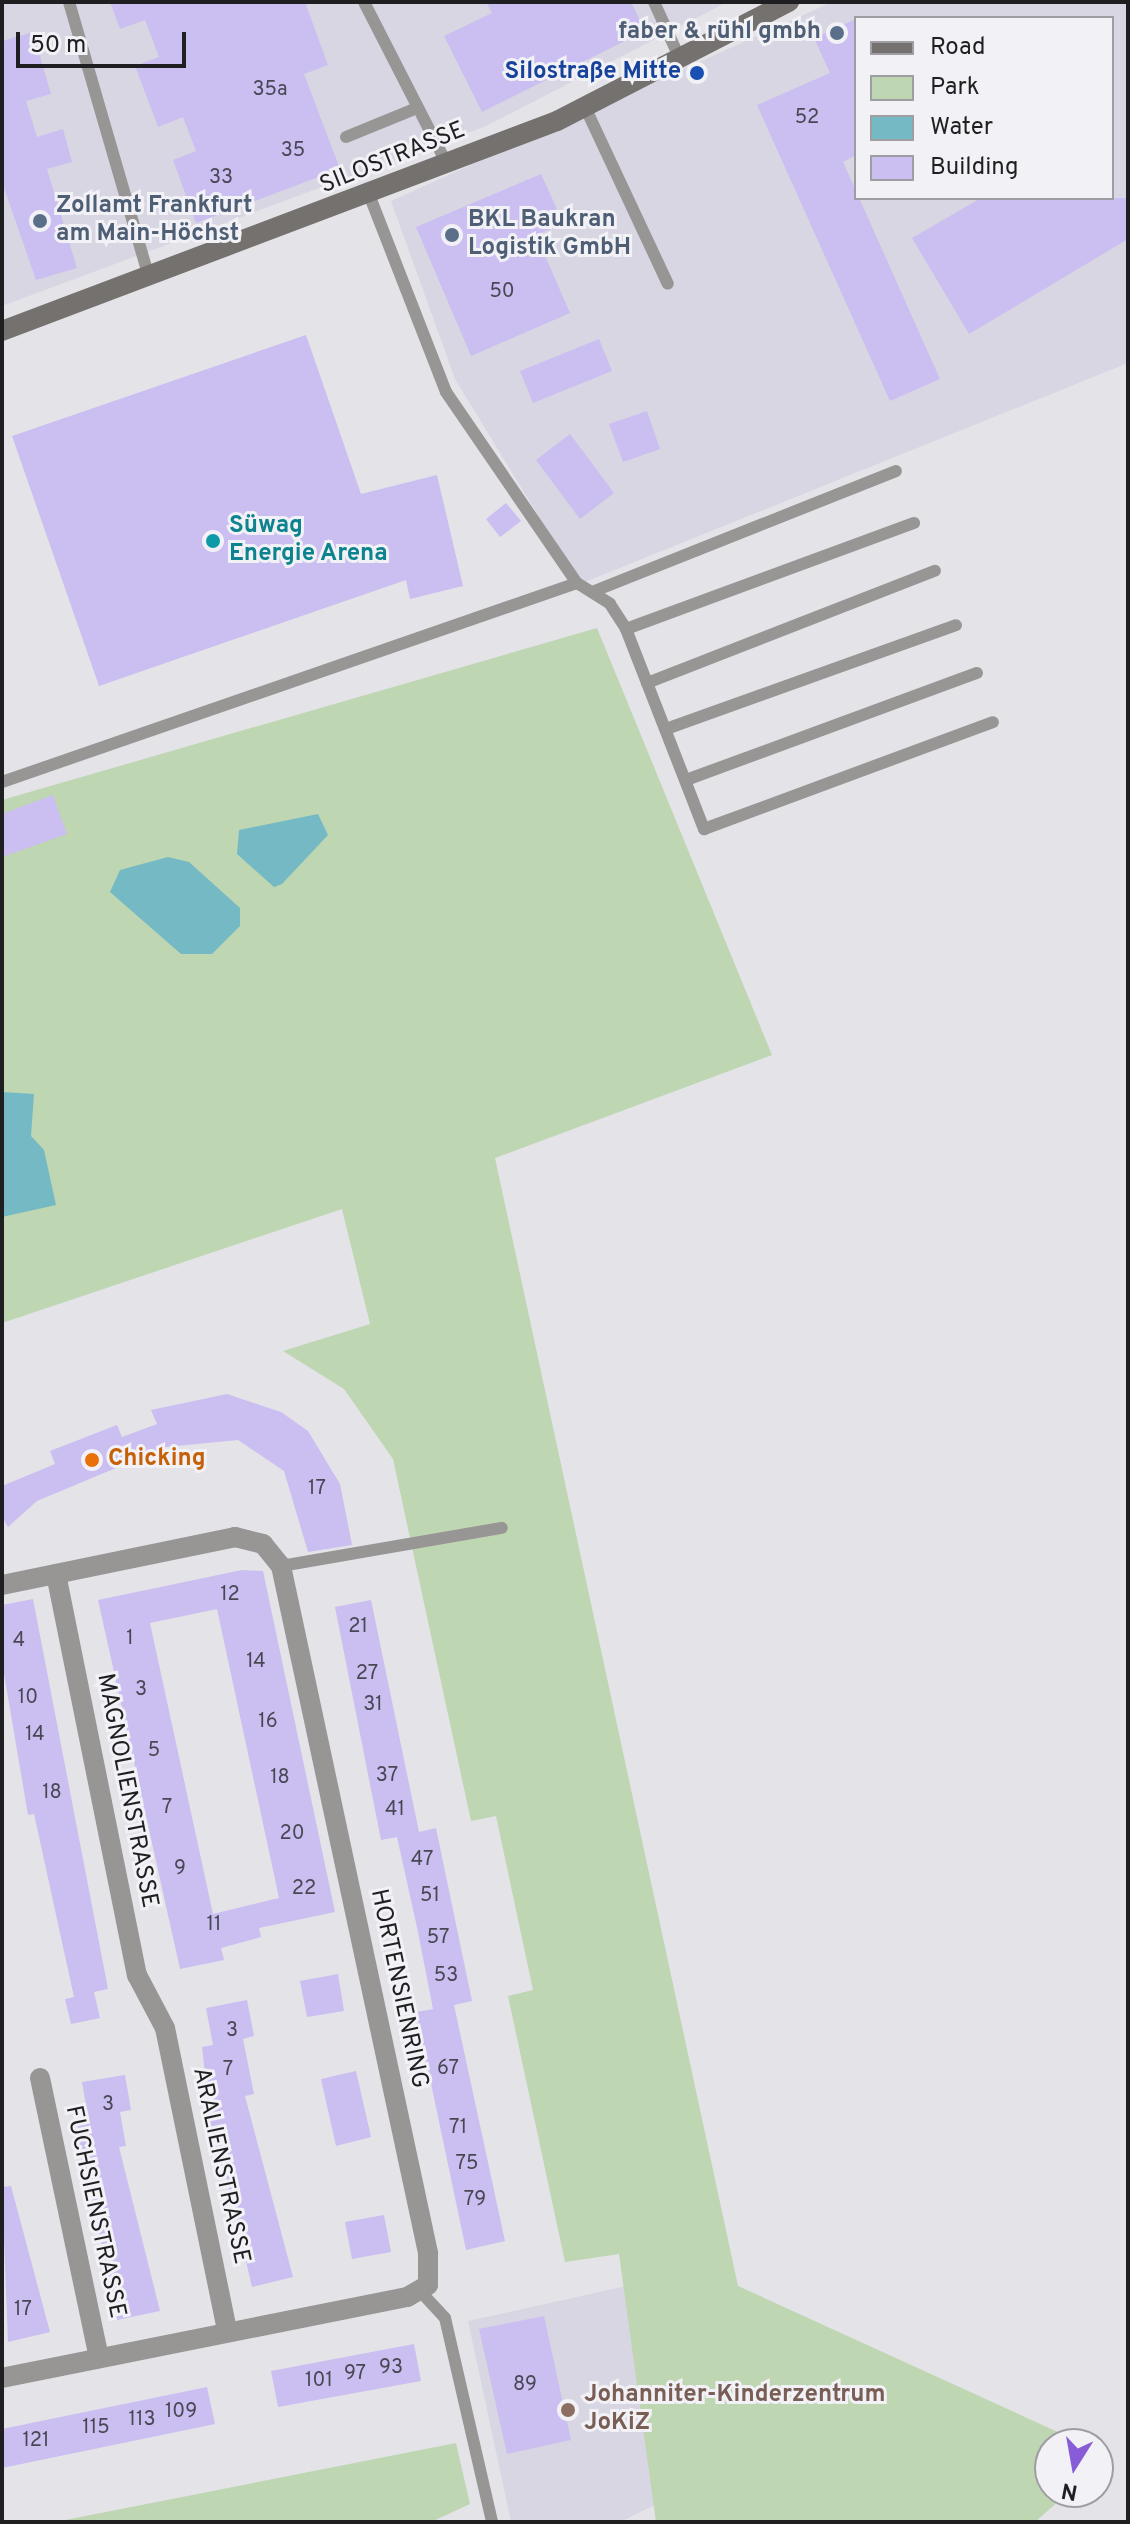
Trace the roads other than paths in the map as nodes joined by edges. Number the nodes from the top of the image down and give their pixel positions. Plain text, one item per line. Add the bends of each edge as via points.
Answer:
1 (69, 2) edge
2 (364, 2) edge
3 (654, 2) edge
4 (789, 2) edge
5 (680, 59) junction
6 (585, 107) junction
7 (417, 108) junction
8 (346, 137) dead end
9 (448, 166) junction
10 (370, 197) junction
11 (149, 278) junction
12 (668, 284) dead end
13 (2, 331) edge
14 (896, 471) dead end
15 (914, 523) dead end
16 (935, 571) dead end
17 (577, 583) junction
18 (592, 592) junction
19 (956, 625) dead end
20 (626, 629) junction
21 (977, 673) dead end
22 (647, 683) junction
23 (993, 722) dead end
24 (666, 729) junction
25 (686, 780) junction
26 (2, 782) edge
27 (502, 1528) dead end
28 (281, 1566) junction
29 (56, 1574) junction
30 (2, 1585) edge
31 (159, 2014) joint
32 (40, 2078) dead end
33 (419, 2290) junction
34 (227, 2329) junction
35 (99, 2357) junction
36 (2, 2378) edge
37 (492, 2522) edge

1 - 11 lane
2 - 7 lane
3 - 5 lane
4 - 5 main road, SILOSTRASSE
5 - 6 main road, SILOSTRASSE
6 - 9 main road, SILOSTRASSE
6 - 12 lane
7 - 8 lane
7 - 9 lane
9 - 10 main road, SILOSTRASSE
10 - 11 main road, SILOSTRASSE
10 - 17 lane via 446,392
11 - 13 main road, SILOSTRASSE
14 - 18 lane
15 - 20 lane
16 - 22 lane
17 - 18 lane
17 - 26 lane
18 - 20 lane
19 - 24 lane
20 - 22 lane
21 - 25 lane
22 - 24 lane
23 - 25 lane via 704,829
24 - 25 lane
27 - 28 lane
28 - 29 street via 263,1544 235,1537
28 - 33 street, HORTENSIENRING via 428,2253 428,2285
29 - 30 street
29 - 31 street, MAGNOLIENSTRASSE via 137,1975
31 - 34 street, ARALIENSTRASSE
32 - 35 street, FUCHSIENSTRASSE
33 - 34 street
33 - 37 lane via 445,2318
34 - 35 street
35 - 36 street

